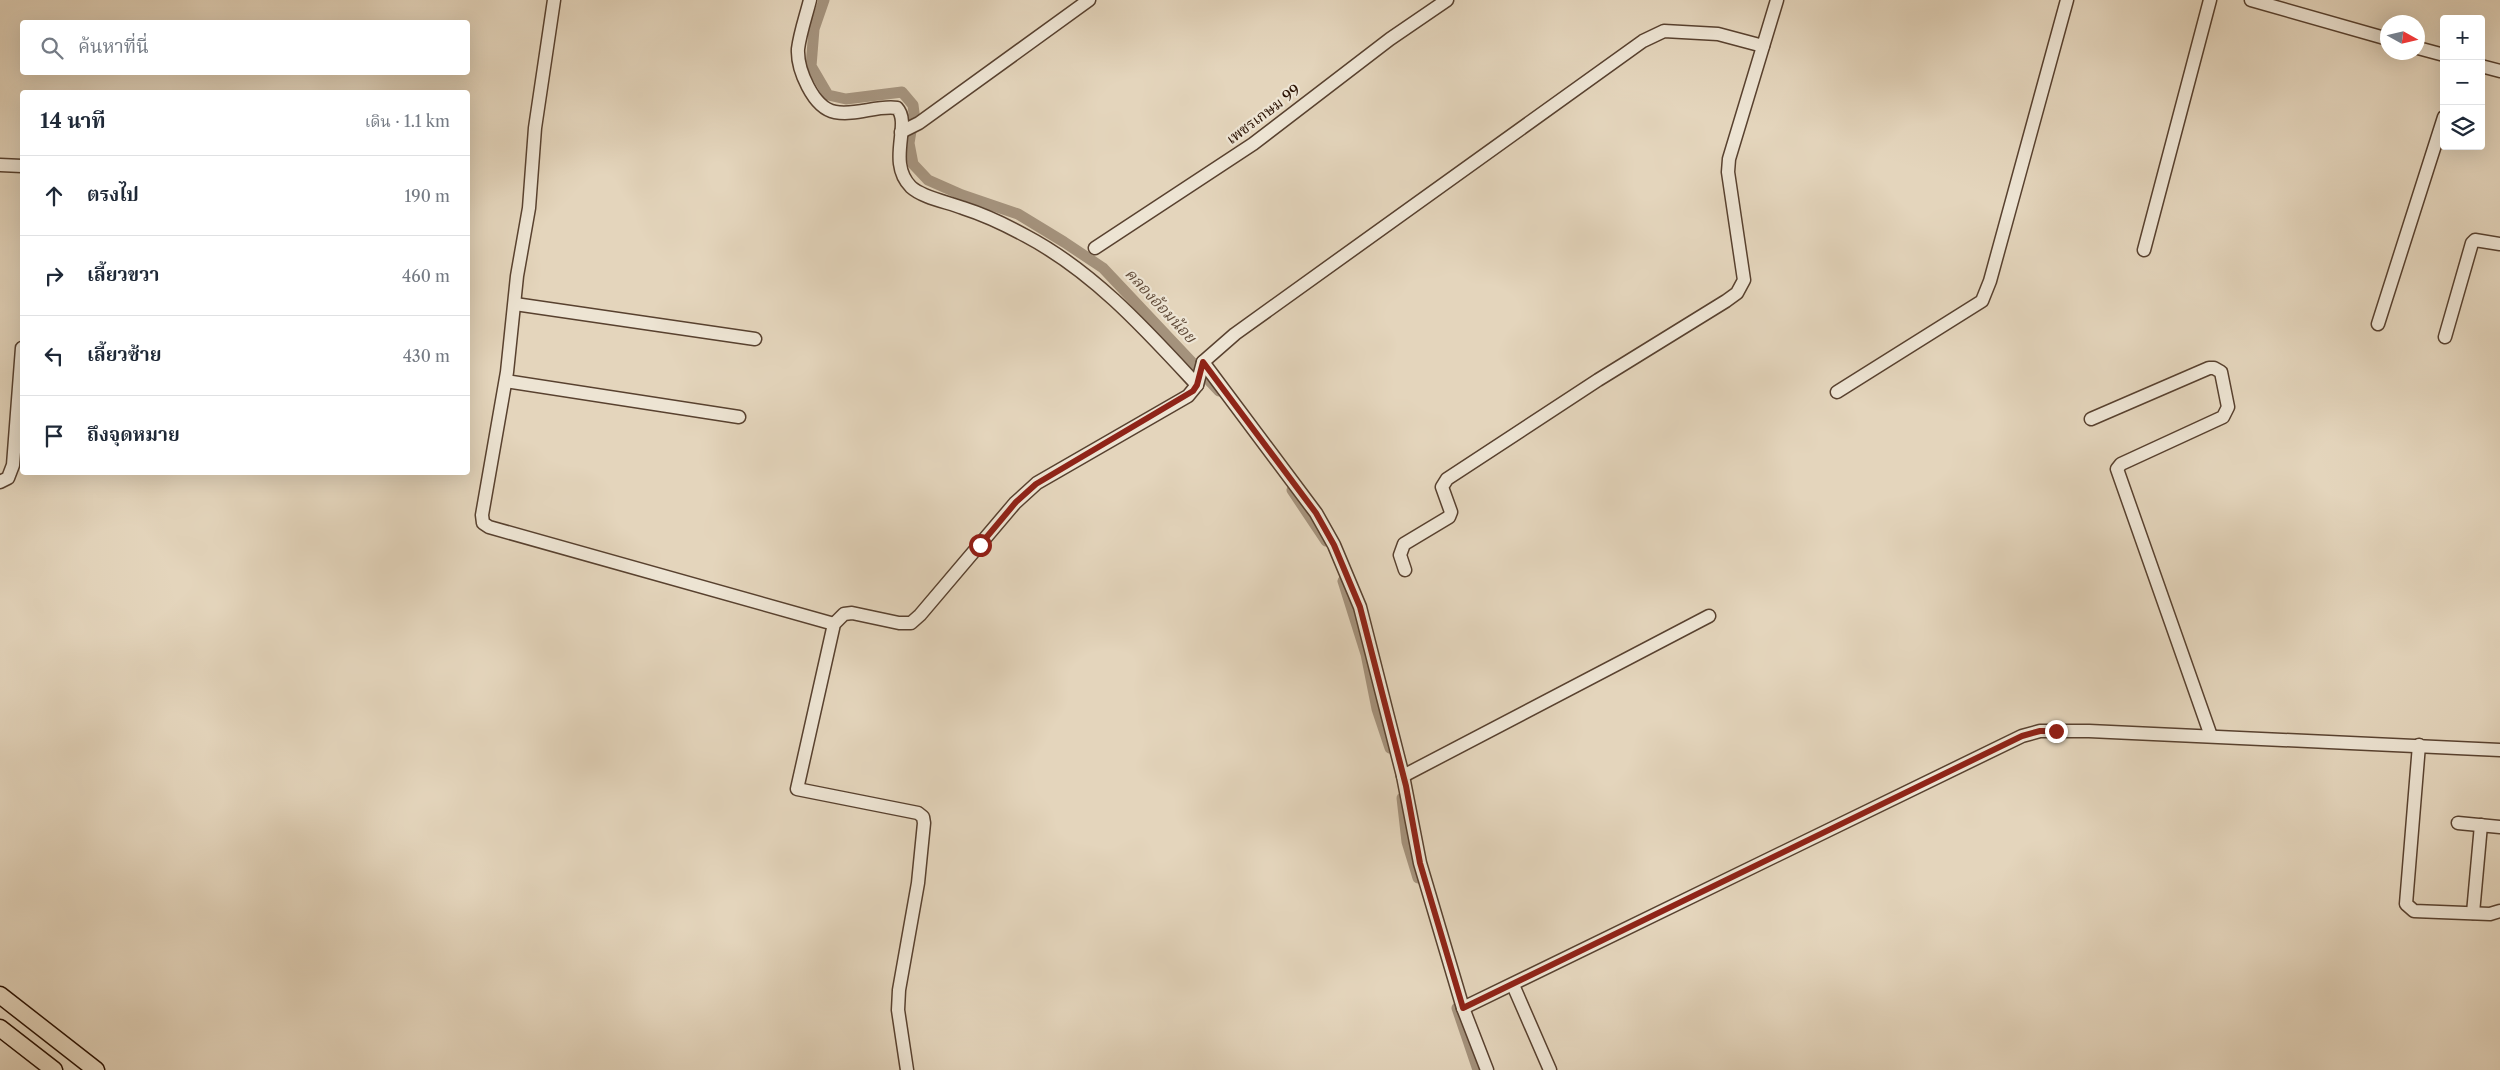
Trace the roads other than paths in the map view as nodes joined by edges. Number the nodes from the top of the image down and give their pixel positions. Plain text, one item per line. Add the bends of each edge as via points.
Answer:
1 (554, 0) edge
2 (810, 0) edge
3 (1089, 0) edge
4 (1447, 0) edge
5 (1777, 0) edge
6 (2068, 0) edge
7 (2210, 0) edge
8 (2251, 0) edge
9 (2380, 37) edge
10 (1763, 46) junction
11 (2425, 50) edge
12 (2440, 54) edge
13 (2485, 67) edge
14 (2500, 71) edge
15 (2440, 130) edge
16 (902, 132) junction
17 (0, 165) edge
18 (20, 166) edge
19 (2500, 244) edge
20 (1095, 248) dead end
21 (2144, 250) dead end
22 (515, 304) junction
23 (2378, 324) dead end
24 (2445, 337) dead end
25 (755, 339) dead end
26 (1202, 364) junction
27 (20, 374) edge
28 (506, 381) junction
29 (1198, 384) junction
30 (1837, 392) dead end
31 (738, 417) dead end
32 (2091, 419) dead end
33 (0, 482) edge
34 (1405, 570) dead end
35 (1709, 616) dead end
36 (834, 624) junction
37 (2210, 736) junction
38 (2419, 745) junction
39 (2500, 750) edge
40 (1403, 776) junction
41 (2458, 823) dead end
42 (2481, 825) junction
43 (2500, 827) edge
44 (2500, 911) edge
45 (2473, 913) junction
46 (1513, 985) junction
47 (0, 995) edge
48 (1463, 1008) junction
49 (0, 1028) edge
50 (54, 1070) edge
51 (96, 1070) edge
52 (907, 1070) edge
53 (1487, 1070) edge
54 (1550, 1070) edge

1 - 22 street via 535,128 529,208
2 - 16 street via 798,51 805,80 813,95 833,112 897,108 902,117
3 - 16 street
4 - 20 street, เพชรเกษม 99 via 1232,158
5 - 10 street
6 - 30 street via 1982,300
7 - 21 street
8 - 9 street
10 - 26 street via 1727,35 1657,33 1235,334
10 - 34 street via 1729,159 1728,172 1744,280 1742,287 1726,301 1447,479 1442,487 1451,512 1404,544 1400,555
11 - 12 street
13 - 14 street
15 - 23 street
16 - 29 street via 900,165 910,186 1027,236 1067,263 1120,304
17 - 18 street
19 - 24 street via 2475,240 2472,243
22 - 25 street
22 - 28 street
26 - 29 street
26 - 40 street via 1316,513 1334,545 1360,607
27 - 33 street via 13,465 8,478
28 - 31 street
28 - 36 street via 483,523
29 - 36 street via 1180,401 1025,492 911,623 852,613 844,614
32 - 37 street via 2209,368 2221,372 2228,407 2223,417 2121,464 2117,469
35 - 40 street
36 - 52 street via 797,789 918,813 923,817 918,883 898,1010
37 - 38 street
37 - 46 street via 2072,730 2040,731 2022,736 1779,852
38 - 39 street
38 - 45 street via 2406,904 2414,911
40 - 48 street via 1420,863
41 - 42 street
42 - 43 street
42 - 45 street
44 - 45 street
46 - 48 street
46 - 54 street
47 - 51 main road
48 - 53 street
49 - 50 main road

